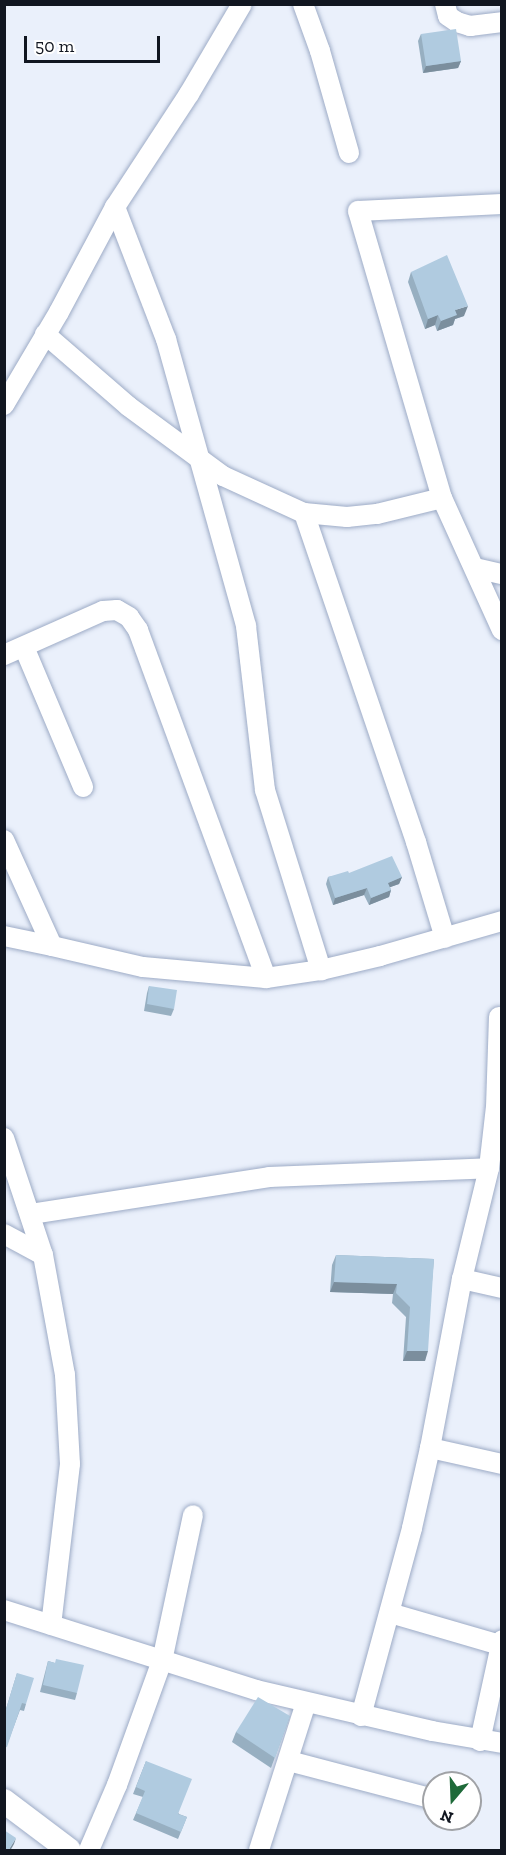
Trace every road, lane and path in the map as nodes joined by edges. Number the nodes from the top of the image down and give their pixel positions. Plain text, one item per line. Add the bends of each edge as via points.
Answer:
1 (242, 4) edge
2 (303, 4) edge
3 (445, 4) edge
4 (501, 22) edge
5 (349, 153) dead end
6 (501, 204) edge
7 (115, 207) junction
8 (45, 334) junction
9 (4, 405) edge
10 (198, 459) junction
11 (442, 498) junction
12 (304, 513) junction
13 (475, 568) junction
14 (501, 574) edge
15 (501, 630) edge
16 (24, 647) junction
17 (4, 655) edge
18 (83, 787) dead end
19 (4, 840) edge
20 (501, 921) edge
21 (4, 936) edge
22 (445, 938) junction
23 (52, 946) junction
24 (321, 970) junction
25 (266, 978) junction
26 (499, 1017) dead end
27 (499, 1108) edge
28 (4, 1138) edge
29 (489, 1168) junction
30 (31, 1214) junction
31 (4, 1234) edge
32 (43, 1255) junction
33 (462, 1279) junction
34 (501, 1288) edge
35 (430, 1448) junction
36 (501, 1464) edge
37 (193, 1515) dead end
38 (4, 1610) edge
39 (390, 1613) junction
40 (51, 1625) junction
41 (501, 1642) edge
42 (162, 1661) junction
43 (306, 1703) junction
44 (361, 1716) junction
45 (480, 1741) junction
46 (501, 1743) edge
47 (289, 1761) junction
48 (422, 1796) edge
49 (4, 1801) edge
50 (69, 1851) edge
51 (89, 1851) edge
52 (259, 1851) edge

1 - 7 street
2 - 5 street
3 - 4 street via 448,16 457,22 470,26
6 - 11 street via 358,211
7 - 8 street
7 - 10 street via 166,339
8 - 9 street
8 - 10 street via 128,406
10 - 12 street via 223,476
10 - 24 street via 246,626 265,790
11 - 12 street via 377,514 347,517
11 - 13 street
12 - 22 street
13 - 14 street
13 - 15 street
16 - 17 street
16 - 18 street
16 - 25 street via 103,611 117,610 129,617 138,630
19 - 23 street
20 - 22 street
21 - 23 street
22 - 24 street
23 - 25 street via 143,967
24 - 25 street
26 - 27 street
27 - 29 street
28 - 30 street
29 - 30 street via 269,1177
29 - 33 street
30 - 32 street
31 - 32 street
32 - 40 street via 66,1375 70,1464
33 - 34 street
33 - 35 street
35 - 36 street
35 - 39 street
37 - 42 street
38 - 40 street
39 - 41 street
39 - 44 street
40 - 42 street
41 - 45 street
42 - 43 street
42 - 51 street
43 - 44 street
43 - 47 street
44 - 45 street
45 - 46 street
47 - 48 street
47 - 52 street
49 - 50 street

